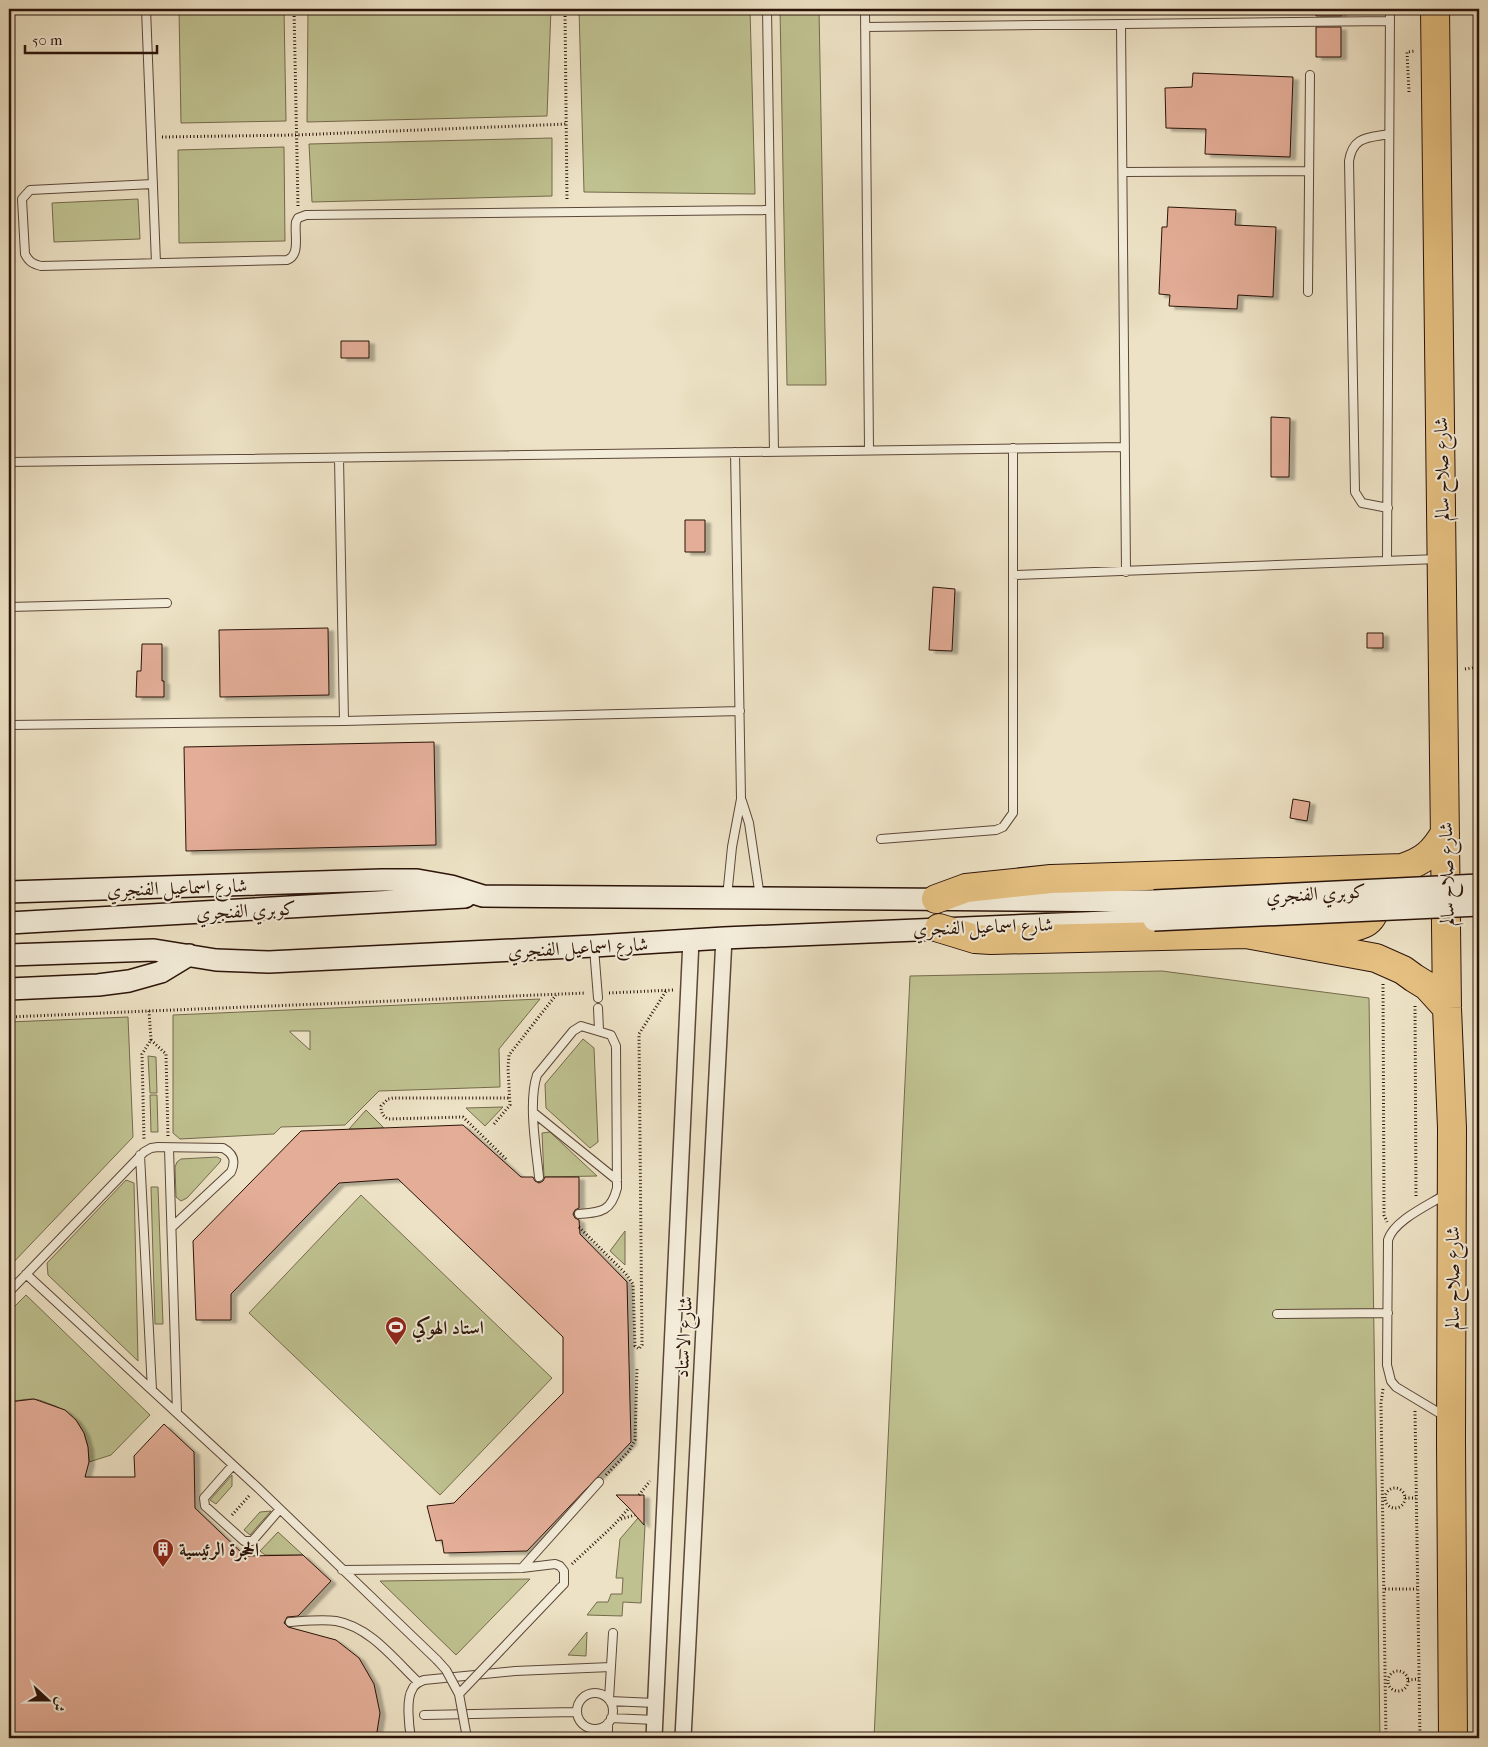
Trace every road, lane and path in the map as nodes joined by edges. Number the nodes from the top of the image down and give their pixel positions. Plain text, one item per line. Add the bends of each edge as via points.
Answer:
1 (146, 9) edge
2 (294, 9) edge
3 (565, 9) edge
4 (767, 9) edge
5 (865, 9) edge
6 (1390, 9) edge
7 (1435, 9) edge
8 (1390, 21) junction
9 (1121, 24) junction
10 (865, 27) junction
11 (1407, 52) dead end
12 (1310, 75) dead end
13 (1409, 92) dead end
14 (567, 124) junction
15 (1389, 134) junction
16 (296, 135) junction
17 (151, 137) junction
18 (1309, 171) junction
19 (1122, 172) junction
20 (153, 184) junction
21 (770, 210) junction
22 (566, 213) junction
23 (298, 218) junction
24 (156, 263) junction
25 (1308, 292) dead end
26 (1125, 447) junction
27 (1013, 448) junction
28 (869, 450) junction
29 (735, 452) junction
30 (774, 452) junction
31 (339, 458) junction
32 (9, 462) edge
33 (1388, 508) junction
34 (1442, 558) junction
35 (1387, 560) junction
36 (1126, 572) junction
37 (1013, 575) junction
38 (166, 603) dead end
39 (9, 607) edge
40 (740, 710) junction
41 (344, 721) junction
42 (9, 725) edge
43 (741, 799) junction
44 (1445, 833) junction
45 (881, 839) dead end
46 (1360, 869) junction
47 (1479, 885) edge
48 (9, 892) edge
49 (483, 896) junction
50 (727, 897) junction
51 (760, 897) junction
52 (936, 899) junction
53 (1479, 905) edge
54 (1154, 910) junction
55 (9, 923) edge
56 (939, 928) junction
57 (1246, 934) junction
58 (724, 938) junction
59 (691, 940) junction
60 (594, 946) junction
61 (190, 955) junction
62 (9, 956) edge
63 (1382, 961) junction
64 (1414, 978) junction
65 (9, 989) edge
66 (666, 990) junction
67 (688, 990) junction
68 (556, 995) junction
69 (597, 996) junction
70 (598, 1008) dead end
71 (1447, 1008) junction
72 (149, 1011) junction
73 (9, 1017) edge
74 (599, 1030) junction
75 (151, 1040) junction
76 (510, 1098) junction
77 (534, 1113) junction
78 (494, 1124) dead end
79 (144, 1134) dead end
80 (168, 1134) dead end
81 (169, 1148) junction
82 (140, 1156) junction
83 (506, 1159) dead end
84 (539, 1177) dead end
85 (617, 1180) junction
86 (1452, 1190) junction
87 (1416, 1213) junction
88 (579, 1214) dead end
89 (172, 1227) junction
90 (580, 1227) dead end
91 (1393, 1230) junction
92 (26, 1274) junction
93 (9, 1292) edge
94 (1388, 1313) junction
95 (1277, 1314) dead end
96 (637, 1369) dead end
97 (1388, 1372) junction
98 (152, 1390) junction
99 (1415, 1398) junction
100 (177, 1413) junction
101 (1451, 1420) junction
102 (233, 1465) junction
103 (599, 1482) joint
104 (257, 1487) junction
105 (1384, 1498) junction
106 (1405, 1498) junction
107 (1416, 1498) junction
108 (629, 1508) dead end
109 (280, 1509) junction
110 (635, 1515) dead end
111 (619, 1519) junction
112 (225, 1523) junction
113 (575, 1561) dead end
114 (522, 1568) junction
115 (342, 1570) junction
116 (1417, 1588) junction
117 (1385, 1589) junction
118 (290, 1622) dead end
119 (613, 1633) dead end
120 (611, 1667) junction
121 (1419, 1679) junction
122 (1408, 1680) junction
123 (418, 1682) junction
124 (1387, 1682) junction
125 (459, 1694) junction
126 (610, 1700) junction
127 (655, 1703) junction
128 (576, 1712) junction
129 (424, 1715) dead end
130 (609, 1720) junction
131 (655, 1720) junction
132 (411, 1738) edge
133 (466, 1738) edge
134 (608, 1738) edge
135 (654, 1738) edge
136 (683, 1738) edge
137 (1386, 1738) edge
138 (1420, 1738) edge
139 (1453, 1738) edge

1 - 17 lane
2 - 16 path
3 - 14 path
4 - 21 lane
5 - 10 lane
6 - 8 lane
7 - 34 highway, شارع صلاح سالم
8 - 9 lane
8 - 15 lane
9 - 10 lane
9 - 19 lane
10 - 28 lane
11 - 13 path
12 - 18 lane
14 - 16 path
14 - 22 path
15 - 33 lane
15 - 33 lane via 1361,139 1354,145 1349,161 1355,492 1362,503
16 - 17 path
16 - 23 path
17 - 20 lane
18 - 19 lane
18 - 25 lane
19 - 26 lane
20 - 24 lane
20 - 24 lane via 36,188 22,199 25,254 34,265
21 - 22 lane
21 - 30 lane
22 - 23 lane via 306,214
23 - 24 lane via 294,256 287,260
26 - 27 lane
26 - 36 lane
27 - 28 lane
27 - 37 lane
28 - 30 lane
29 - 30 lane
29 - 31 lane
29 - 40 lane
31 - 32 lane
31 - 41 lane
33 - 35 lane
34 - 35 lane
34 - 44 highway, شارع صلاح سالم
35 - 36 lane
36 - 37 lane
37 - 45 lane via 1014,814 996,830
38 - 39 lane
40 - 41 lane
40 - 43 lane
41 - 42 lane
43 - 50 lane
43 - 51 lane
44 - 46 highway via 1428,856 1416,863 1402,868
44 - 71 highway, شارع صلاح سالم
46 - 52 highway via 1051,879 966,888
46 - 57 highway via 1377,882 1378,897 1373,915 1365,924
47 - 54 main road, كوبري الفنجري, bridge
48 - 49 main road, شارع اسماعيل الفنجري via 417,880
49 - 50 main road, شارع اسماعيل الفنجري
49 - 55 main road, كوبري الفنجري
50 - 51 main road, شارع اسماعيل الفنجري
51 - 52 main road, شارع اسماعيل الفنجري
52 - 54 main road, شارع اسماعيل الفنجري
53 - 54 main road, كوبري الفنجري, bridge
54 - 56 main road, شارع اسماعيل الفنجري
56 - 57 highway via 975,939 991,940
56 - 58 main road, شارع اسماعيل الفنجري
57 - 63 highway
58 - 59 main road, شارع اسماعيل الفنجري
58 - 136 street, شارع الاستاد
59 - 60 main road, شارع اسماعيل الفنجري
59 - 67 street, شارع الاستاد
60 - 61 main road, شارع اسماعيل الفنجري via 269,962 216,960
60 - 69 lane
61 - 62 main road via 127,950
61 - 65 main road via 161,972 129,981
63 - 64 highway
63 - 91 path via 1384,1215
64 - 71 highway via 1427,986
64 - 87 path
66 - 67 path
66 - 69 path
66 - 90 path via 640,1034 642,1345 639,1349 635,1346 633,1284
67 - 127 street, شارع الاستاد
68 - 69 path
68 - 72 path
68 - 76 path via 510,1055
70 - 74 lane
71 - 86 highway, شارع صلاح سالم
72 - 73 path
72 - 75 path
74 - 77 lane via 586,1026 577,1028 542,1066 535,1082
74 - 85 lane via 611,1035 616,1046
75 - 79 path via 142,1054
75 - 80 path via 166,1054
76 - 78 path via 509,1109
76 - 83 path via 393,1098 381,1106 381,1112 388,1119 463,1117
77 - 84 lane
77 - 85 lane
81 - 82 lane via 151,1148
81 - 89 lane
81 - 89 lane via 223,1148 234,1158 231,1172
82 - 92 lane
82 - 98 lane
85 - 88 lane via 615,1196 607,1208
86 - 87 lane
86 - 101 highway, شارع صلاح سالم
87 - 91 lane
89 - 100 lane
91 - 94 lane via 1388,1240
92 - 93 lane
92 - 98 lane
94 - 95 lane
94 - 97 lane
96 - 103 path via 635,1440
97 - 99 lane via 1396,1387
97 - 105 path via 1381,1403
98 - 100 lane
99 - 101 lane
99 - 107 path
100 - 102 lane
101 - 139 highway, شارع صلاح سالم
102 - 104 lane
102 - 112 lane via 204,1498 204,1504
103 - 114 lane
104 - 109 lane
104 - 112 path
105 - 106 path via 1395,1508
105 - 106 path via 1395,1488 1404,1493
105 - 117 path
106 - 107 path
107 - 116 path
108 - 111 path
109 - 112 lane via 252,1540 244,1540
109 - 115 lane
110 - 111 path
111 - 113 path
114 - 115 lane
114 - 125 lane, bridge via 548,1563 560,1566 564,1572 564,1584
115 - 125 lane, bridge via 437,1660
116 - 117 path
116 - 121 path
117 - 124 path
118 - 123 lane via 326,1620 349,1624 377,1643
119 - 120 lane
120 - 123 lane via 514,1671
120 - 126 lane
121 - 122 path
121 - 138 path
122 - 124 path via 1408,1685 1399,1691
122 - 124 path via 1406,1674 1397,1670 1392,1672
123 - 132 lane via 410,1694
124 - 137 path
125 - 133 lane, bridge
126 - 127 lane
126 - 128 lane via 591,1692 580,1700
126 - 130 lane
127 - 131 street, شارع الاستاد
128 - 129 lane
128 - 130 lane via 578,1719 589,1728 602,1727
130 - 131 lane
130 - 134 lane
131 - 135 street, شارع الاستاد

